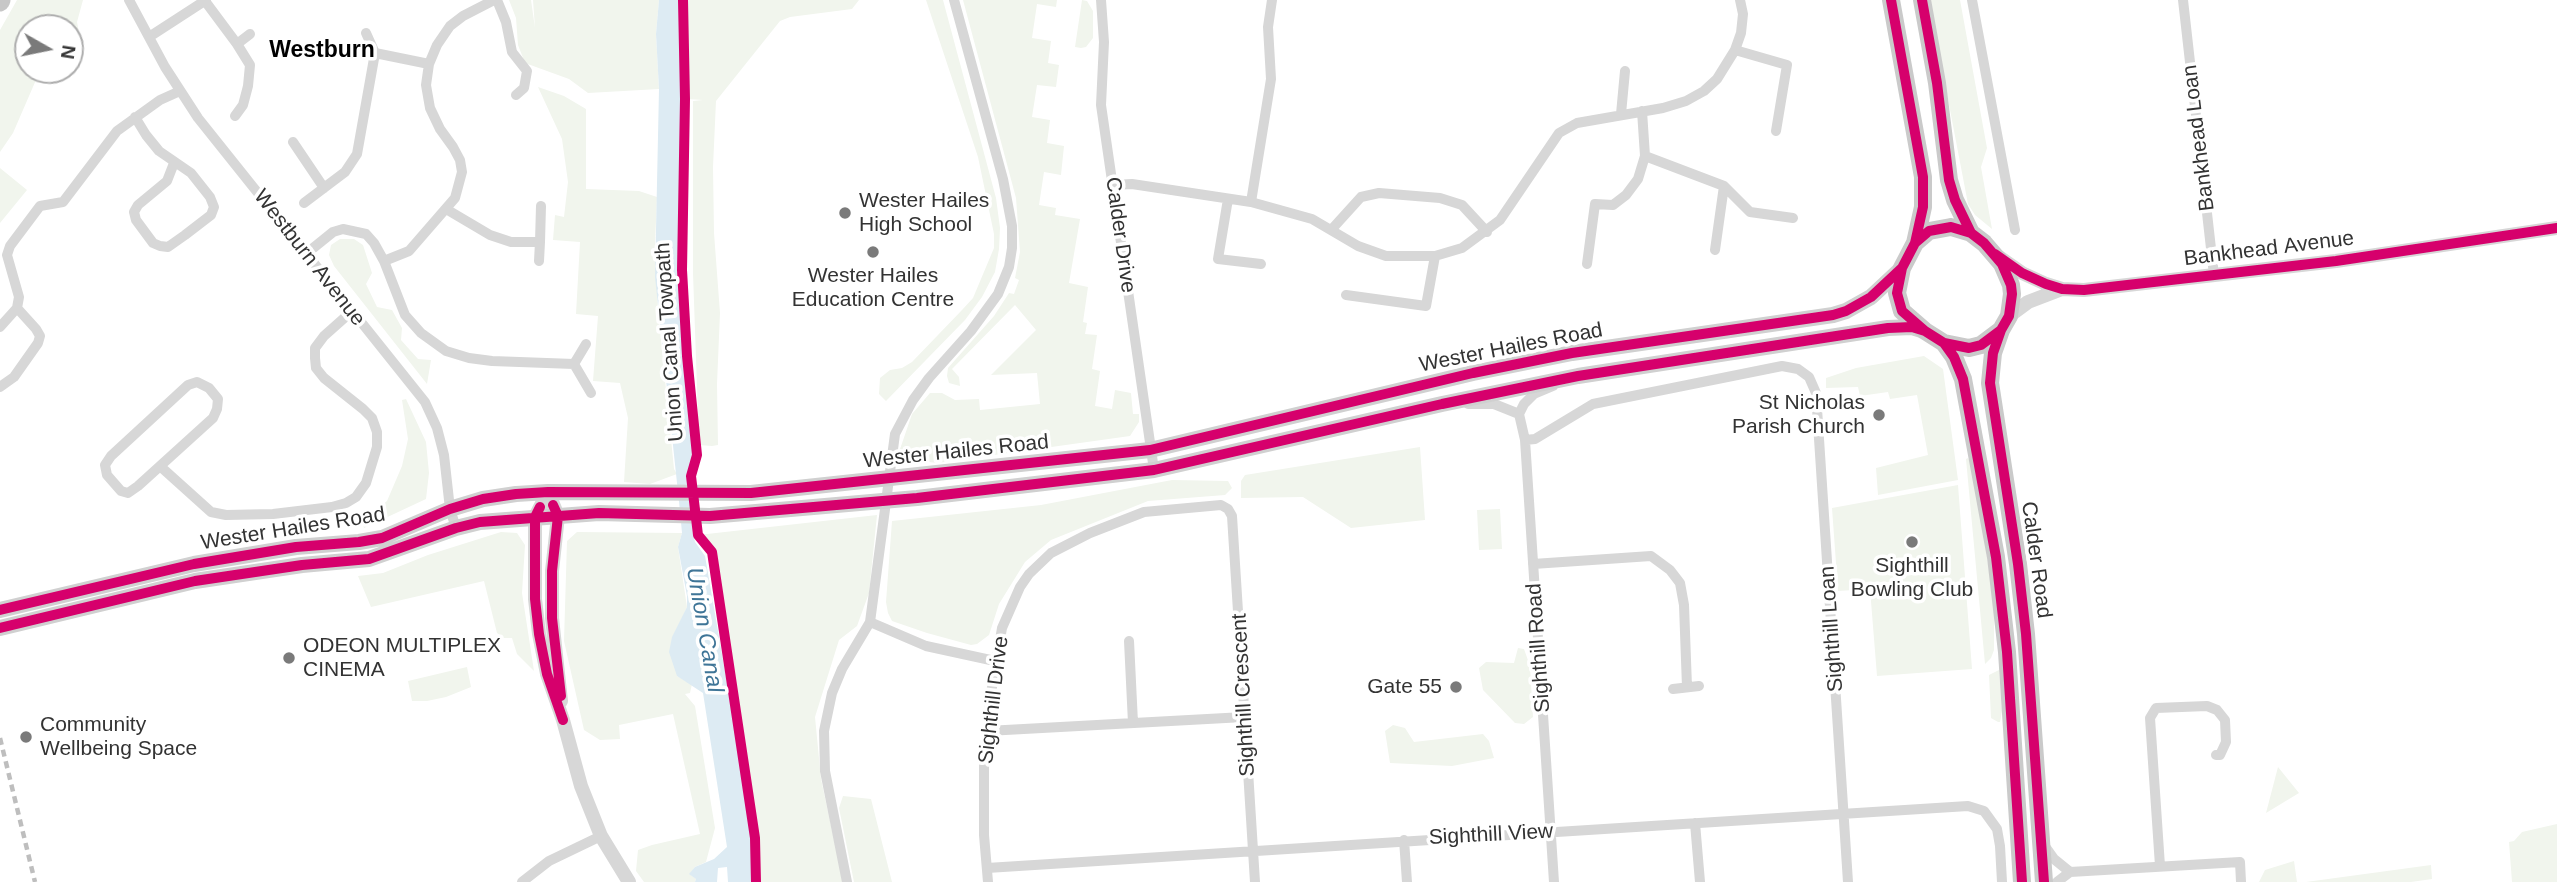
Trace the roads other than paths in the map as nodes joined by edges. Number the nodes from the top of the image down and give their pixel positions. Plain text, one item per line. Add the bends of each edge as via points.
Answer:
1 (129, 0) edge
2 (495, 0) edge
3 (954, 0) edge
4 (1101, 0) edge
5 (1272, 0) edge
6 (1740, 0) edge
7 (1891, 0) edge
8 (1922, 0) edge
9 (1972, 0) edge
10 (2183, 0) edge
11 (206, 1) edge
12 (366, 33) dead end
13 (250, 34) dead end
14 (149, 37) junction
15 (237, 44) junction
16 (1735, 50) junction
17 (375, 53) junction
18 (429, 64) junction
19 (1625, 71) dead end
20 (180, 90) junction
21 (516, 95) dead end
22 (1642, 111) junction
23 (1621, 114) junction
24 (236, 116) dead end
25 (135, 117) junction
26 (1776, 131) dead end
27 (293, 142) dead end
28 (1645, 156) junction
29 (174, 163) junction
30 (1113, 185) junction
31 (1724, 186) junction
32 (324, 188) junction
33 (1228, 199) junction
34 (1251, 202) junction
35 (304, 203) dead end
36 (541, 206) dead end
37 (446, 209) junction
38 (1793, 218) dead end
39 (2557, 228) edge
40 (1332, 229) junction
41 (2015, 230) dead end
42 (1487, 232) junction
43 (1971, 233) junction
44 (540, 242) junction
45 (1914, 243) junction
46 (1715, 250) dead end
47 (307, 253) junction
48 (1995, 254) junction
49 (1435, 256) junction
50 (384, 261) junction
51 (539, 261) dead end
52 (1261, 264) dead end
53 (1587, 264) dead end
54 (1902, 268) junction
55 (2214, 275) junction
56 (2062, 289) junction
57 (1346, 295) dead end
58 (17, 308) junction
59 (351, 312) junction
60 (2005, 323) junction
61 (0, 327) edge
62 (1925, 331) junction
63 (1944, 343) junction
64 (586, 344) dead end
65 (574, 364) junction
66 (1578, 376) junction
67 (0, 387) edge
68 (591, 393) dead end
69 (1442, 404) junction
70 (1520, 414) junction
71 (1525, 440) junction
72 (1150, 450) junction
73 (161, 467) junction
74 (1154, 470) junction
75 (548, 492) junction
76 (450, 509) junction
77 (1228, 509) joint
78 (558, 516) junction
79 (535, 517) junction
80 (456, 528) junction
81 (1533, 564) junction
82 (0, 610) edge
83 (870, 622) junction
84 (0, 628) edge
85 (1129, 641) dead end
86 (995, 662) junction
87 (1674, 689) dead end
88 (1244, 717) junction
89 (563, 720) junction
90 (1133, 723) junction
91 (987, 731) junction
92 (2216, 755) dead end
93 (1844, 814) junction
94 (1695, 823) junction
95 (1551, 831) junction
96 (601, 836) junction
97 (2040, 839) junction
98 (1404, 840) junction
99 (1253, 850) junction
100 (2160, 866) junction
101 (987, 868) junction
102 (2070, 872) junction
103 (522, 882) edge
104 (629, 882) edge
105 (847, 882) edge
106 (988, 882) edge
107 (1255, 882) edge
108 (1407, 882) edge
109 (1554, 882) edge
110 (1700, 882) edge
111 (1848, 882) edge
112 (2003, 882) edge
113 (2022, 882) edge
114 (2044, 882) edge
115 (2057, 882) edge
116 (2241, 882) edge

1 - 14 street, Westburn Avenue
2 - 18 street via 450,26
2 - 21 street via 506,22 512,52 527,71 524,88
3 - 83 street via 1003,179 1012,248 1004,282 993,301 929,378 900,423 892,448
4 - 30 street, Calder Drive via 1100,97
5 - 34 street via 1268,27 1271,79
6 - 16 street via 1743,14
7 - 45 main road via 1923,177 1923,206
8 - 43 main road via 1949,180
9 - 41 street
10 - 55 street, Bankhead Loan
11 - 14 street
11 - 15 street
12 - 17 street
13 - 15 street
14 - 20 street, Westburn Avenue
15 - 24 street via 250,65 243,105
16 - 22 street via 1704,91 1686,101
16 - 26 street via 1787,65
17 - 18 street
17 - 32 street via 357,154 345,172
18 - 37 street via 430,108 460,160 455,198
19 - 23 street
20 - 25 street
20 - 47 street, Westburn Avenue
22 - 23 street
22 - 28 street
23 - 42 street via 1577,122 1559,133 1514,202
25 - 29 street via 159,151
25 - 58 street via 117,131 62,202 40,206 10,246 7,255 19,298
27 - 32 street
28 - 31 street
28 - 53 street via 1626,195 1613,205 1595,204
29 - 29 street via 167,181 134,212 153,243 168,247 211,215 214,207 191,173
30 - 33 street
30 - 72 street, Calder Drive
31 - 38 street via 1750,212
31 - 46 street
32 - 35 street
33 - 34 street
33 - 52 street via 1218,259
34 - 40 street
36 - 44 street
37 - 44 street via 490,235 511,242
37 - 50 street via 409,251
39 - 55 street, Bankhead Avenue
40 - 42 street via 1361,197 1379,194 1440,198 1462,205
40 - 49 street via 1358,246 1386,256
42 - 49 street via 1462,248
43 - 45 main road via 1940,228
43 - 48 main road
44 - 51 street
45 - 54 main road
47 - 50 street via 333,232 357,230 374,243
47 - 59 street, Westburn Avenue
48 - 56 street, Bankhead Avenue via 2033,279
48 - 60 main road via 2011,285
49 - 57 street via 1426,306
50 - 65 street via 405,315 446,351 492,361
54 - 62 main road via 1899,303
54 - 72 main road, Wester Hailes Road via 1871,297 1846,312 1572,353
55 - 56 street, Bankhead Avenue
56 - 60 street, Bankhead Avenue via 2028,302
58 - 61 street
58 - 67 street via 40,336 14,377
59 - 73 street via 324,336 315,348 315,358 324,378 372,418 377,432 366,483 356,497 332,507 226,515 211,512
59 - 76 street, Westburn Avenue via 425,402 444,455
60 - 63 main road via 1981,345
60 - 97 main road, Calder Road via 1993,353 1990,383 2021,592
62 - 63 main road
62 - 66 main road, Wester Hailes Road via 1888,328
63 - 113 main road, Calder Road via 1963,379 1996,557
64 - 65 street
65 - 68 street
66 - 69 main road, Wester Hailes Road
66 - 70 street via 1534,394
69 - 70 street via 1493,404
69 - 74 main road, Wester Hailes Road
70 - 71 street, Sighthill Road
71 - 81 street, Sighthill Road
71 - 93 street, Sighthill Loan via 1535,439 1593,404 1782,366 1809,377 1816,393
72 - 74 street, Calder Drive
72 - 75 main road, Wester Hailes Road via 751,493
73 - 73 street via 213,418 218,399 209,388 197,382 188,385 105,465 107,475 128,493
74 - 78 main road, Wester Hailes Road via 710,516
75 - 76 main road, Wester Hailes Road via 483,499
75 - 78 street
75 - 79 street
76 - 80 street, Westburn Avenue
76 - 82 main road, Wester Hailes Road via 382,538 194,564
77 - 86 street, Sighthill Drive via 1221,505 1144,512 1051,553 1029,574 1010,605
77 - 88 street, Sighthill Crescent
78 - 79 main road, Wester Hailes Road
78 - 89 street via 552,618
79 - 80 main road, Wester Hailes Road
79 - 89 street via 538,634
80 - 84 main road, Wester Hailes Road via 369,559 195,581
81 - 87 street via 1651,556 1670,570 1680,583 1693,687
81 - 95 street, Sighthill Road
83 - 86 street via 926,646
83 - 105 street via 842,669 824,732 825,771
85 - 90 street
86 - 91 street, Sighthill Drive
88 - 90 street
88 - 99 street, Sighthill Crescent
89 - 96 street
90 - 91 street
91 - 101 street, Sighthill Drive
92 - 100 street via 2227,742 2225,720 2217,710 2207,706 2156,708 2150,726
93 - 94 street, Sighthill View
93 - 111 street, Sighthill Loan
93 - 112 street, Sighthill View via 1968,806 1984,811 1997,830
94 - 95 street, Sighthill View
94 - 110 street
95 - 98 street, Sighthill View
95 - 109 street, Sighthill Road
96 - 103 street via 549,862
96 - 104 street
97 - 102 street
97 - 114 main road, Calder Road
98 - 99 street, Sighthill View
98 - 108 street
99 - 101 street, Sighthill View
99 - 107 street, Sighthill Crescent
100 - 102 street
100 - 116 street via 2240,862
101 - 106 street, Sighthill Drive
102 - 115 street

